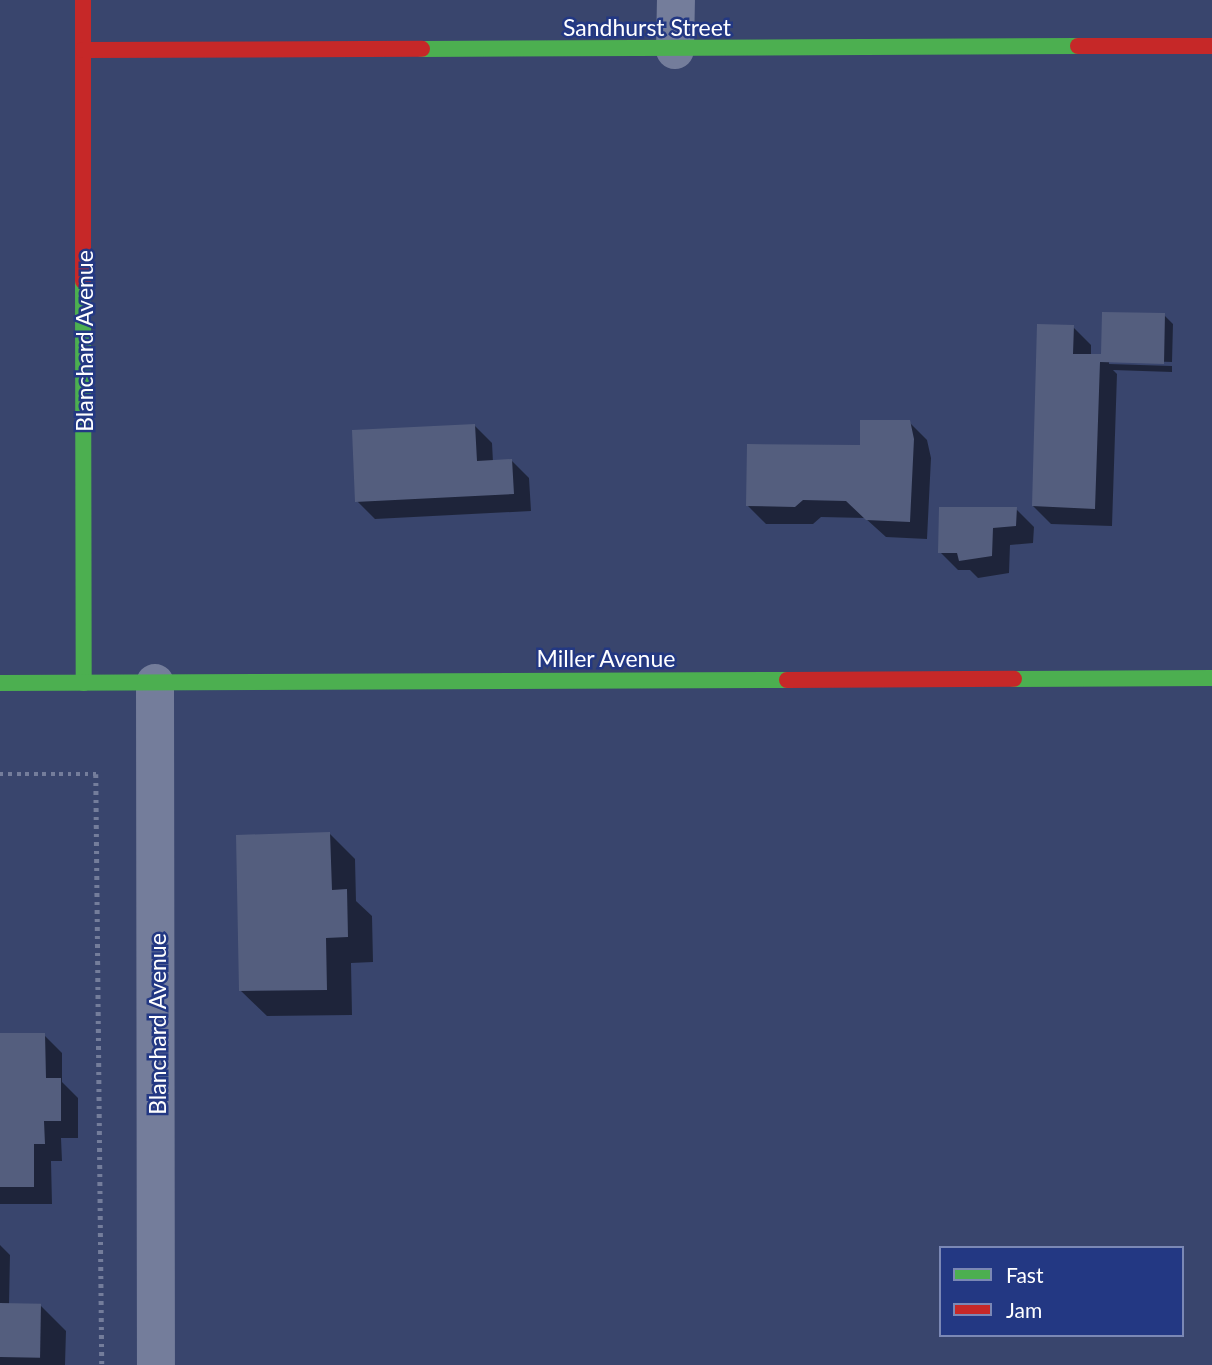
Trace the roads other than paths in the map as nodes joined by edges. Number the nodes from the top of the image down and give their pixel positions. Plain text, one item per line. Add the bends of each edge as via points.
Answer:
1 (83, 0) edge
2 (676, 0) edge
3 (1212, 46) edge
4 (83, 50) junction
5 (676, 50) junction
6 (1212, 678) edge
7 (84, 682) junction
8 (155, 682) junction
9 (0, 683) edge
10 (156, 1365) edge

1 - 4 street, Blanchard Avenue
2 - 5 street
3 - 5 street, Sandhurst Street
4 - 5 street, Sandhurst Street
4 - 7 street, Blanchard Avenue
6 - 8 street, Miller Avenue
7 - 8 street, Miller Avenue
7 - 9 street, Miller Avenue
8 - 10 street, Blanchard Avenue

